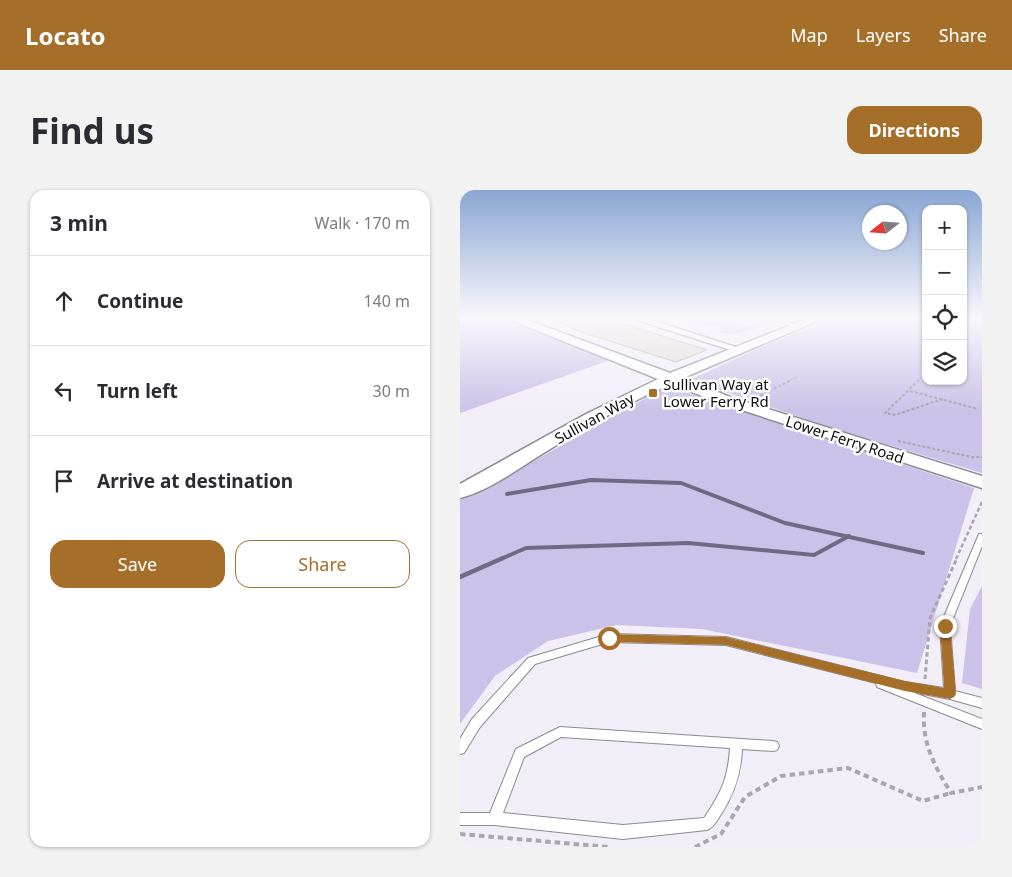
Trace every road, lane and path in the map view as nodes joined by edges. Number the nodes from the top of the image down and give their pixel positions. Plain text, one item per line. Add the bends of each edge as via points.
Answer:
1 (596, 350) edge
2 (740, 350) edge
3 (796, 377) dead end
4 (922, 377) edge
5 (669, 379) junction
6 (909, 391) junction
7 (756, 398) dead end
8 (943, 399) junction
9 (978, 409) dead end
10 (898, 441) dead end
11 (982, 457) edge
12 (982, 482) edge
13 (460, 492) edge
14 (982, 536) edge
15 (856, 674) junction
16 (950, 694) junction
17 (982, 704) edge
18 (982, 724) edge
19 (736, 744) junction
20 (773, 746) dead end
21 (460, 749) edge
22 (951, 793) dead end
23 (460, 819) edge
24 (494, 820) junction
25 (460, 834) edge
26 (609, 847) edge
27 (695, 847) edge

1 - 5 main road, Lower Ferry Road
2 - 5 main road, Sullivan Way
3 - 7 path
4 - 6 path
5 - 12 main road, Lower Ferry Road via 807,428
5 - 13 main road, Sullivan Way via 609,408
6 - 8 path
6 - 8 path via 885,413 895,415
8 - 9 path
10 - 11 path
14 - 16 lane via 945,626
15 - 16 lane
15 - 18 lane
15 - 21 lane via 726,641 609,638 532,661 476,723
16 - 17 lane
19 - 20 lane
19 - 24 lane via 560,732 520,753
19 - 24 lane via 735,767 728,793 706,824 623,832
22 - 27 path via 923,801 848,768 781,776 745,797 721,834
23 - 24 lane
25 - 26 path

